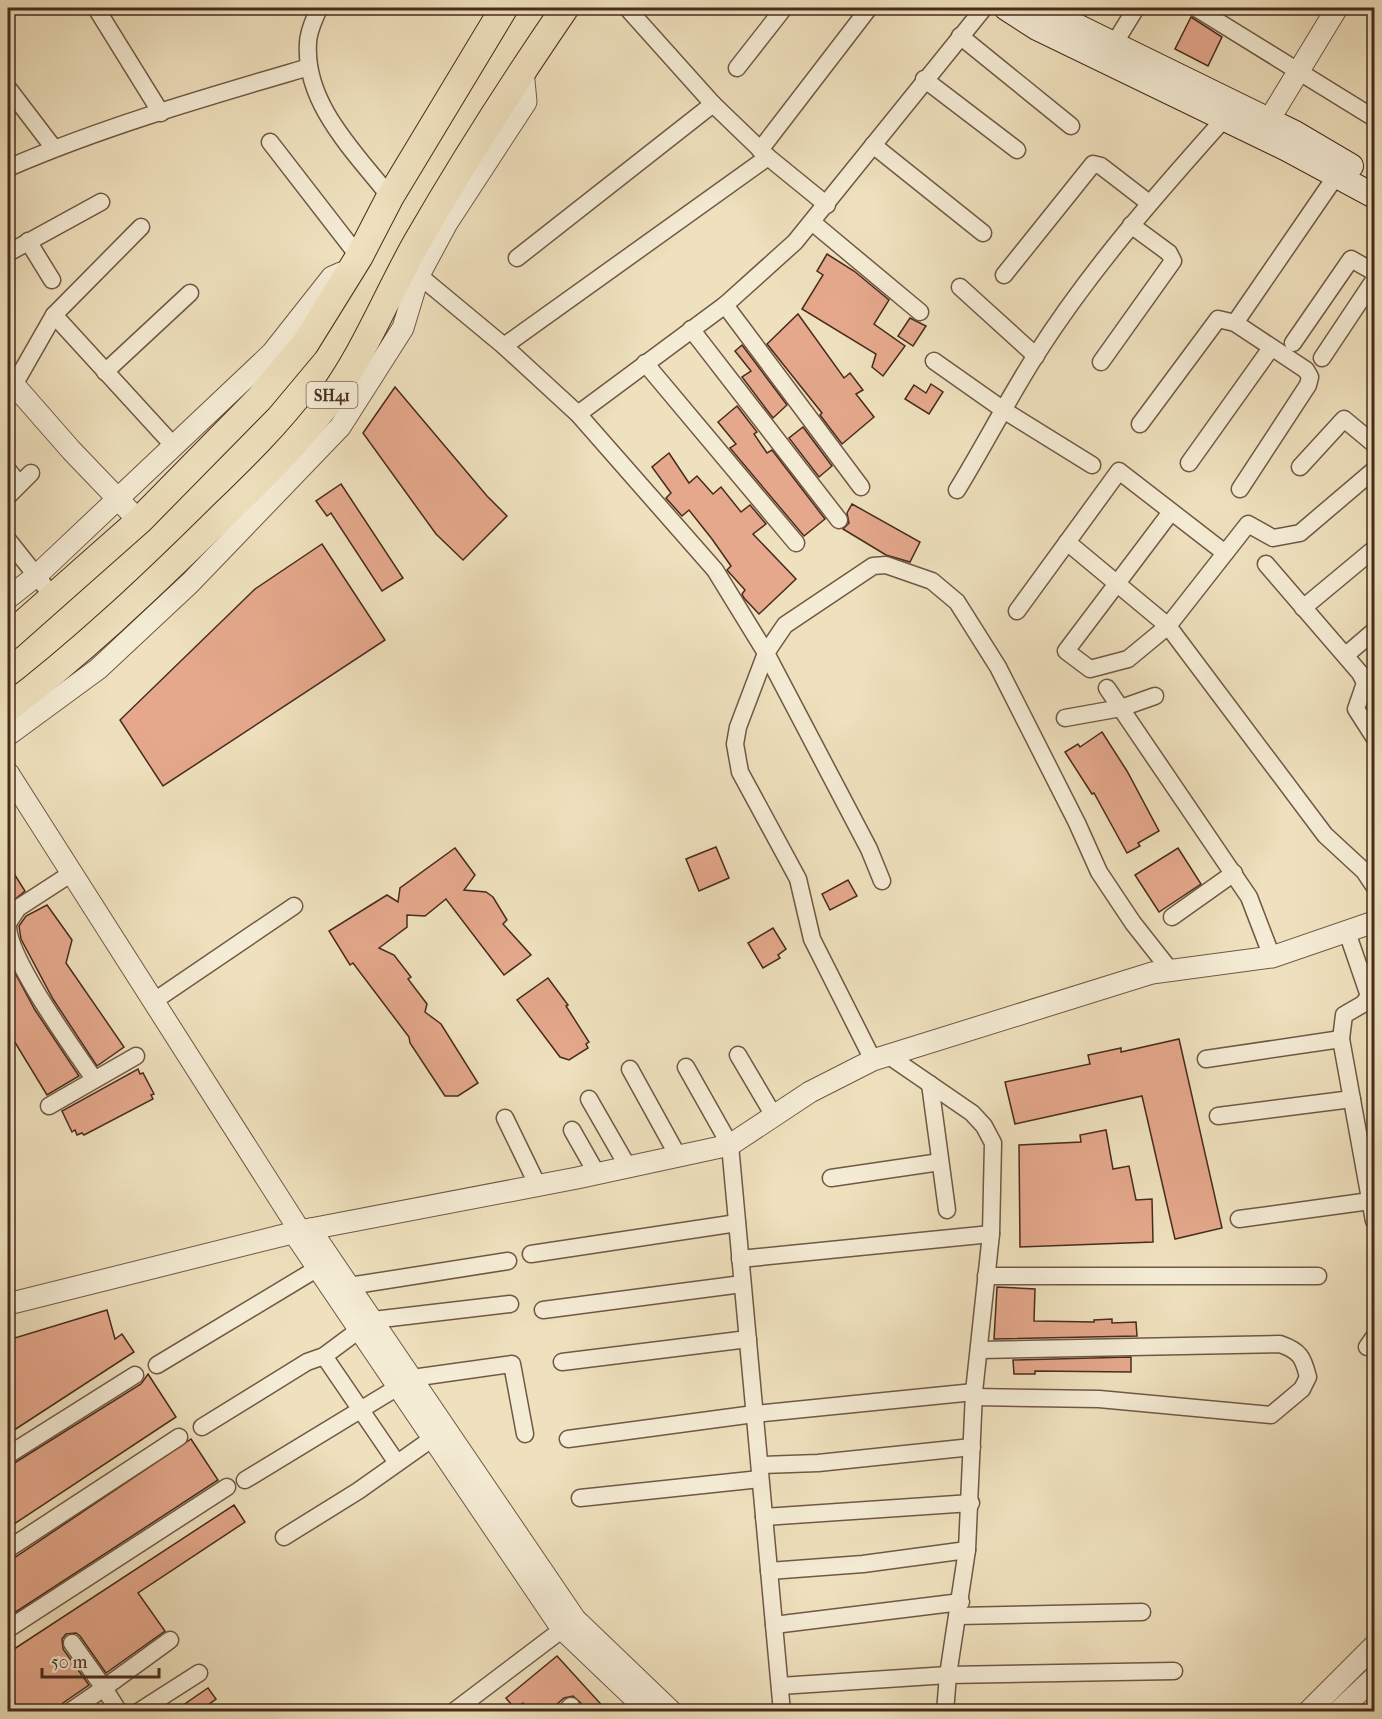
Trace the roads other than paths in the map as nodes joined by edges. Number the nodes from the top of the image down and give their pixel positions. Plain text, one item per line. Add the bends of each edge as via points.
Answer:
1 (96, 8) edge
2 (319, 8) edge
3 (504, 8) edge
4 (565, 8) edge
5 (627, 8) edge
6 (784, 8) edge
7 (869, 8) edge
8 (984, 8) edge
9 (1006, 8) edge
10 (1040, 8) edge
11 (1136, 8) edge
12 (1196, 8) edge
13 (1337, 8) edge
14 (960, 36) junction
15 (1114, 44) junction
16 (309, 67) junction
17 (737, 68) dead end
18 (523, 70) junction
19 (1298, 71) junction
20 (924, 78) junction
21 (8, 88) edge
22 (713, 104) junction
23 (161, 112) junction
24 (1374, 118) edge
25 (1224, 119) junction
26 (1071, 126) dead end
27 (1264, 128) junction
28 (270, 142) dead end
29 (873, 145) junction
30 (53, 147) junction
31 (1017, 150) dead end
32 (764, 154) junction
33 (8, 168) edge
34 (1336, 176) junction
35 (1374, 177) edge
36 (1374, 196) edge
37 (390, 197) junction
38 (101, 202) dead end
39 (1149, 203) junction
40 (827, 205) junction
41 (812, 222) junction
42 (447, 223) junction
43 (1131, 225) junction
44 (141, 227) dead end
45 (983, 233) dead end
46 (28, 242) junction
47 (8, 253) edge
48 (517, 258) dead end
49 (413, 260) junction
50 (356, 262) junction
51 (1374, 272) edge
52 (1004, 275) dead end
53 (52, 280) dead end
54 (1374, 280) edge
55 (960, 287) dead end
56 (190, 293) dead end
57 (725, 306) junction
58 (920, 312) dead end
59 (54, 315) junction
60 (1235, 323) junction
61 (691, 329) junction
62 (1293, 343) dead end
63 (504, 346) junction
64 (1271, 348) junction
65 (1036, 356) junction
66 (1322, 358) dead end
67 (934, 361) dead end
68 (1101, 362) dead end
69 (645, 363) junction
70 (105, 372) junction
71 (11, 381) edge
72 (1005, 411) junction
73 (578, 414) junction
74 (1140, 424) dead end
75 (172, 444) junction
76 (1374, 444) edge
77 (302, 449) junction
78 (1189, 463) dead end
79 (1092, 465) dead end
80 (1300, 467) dead end
81 (8, 470) edge
82 (1374, 470) edge
83 (19, 484) edge
84 (861, 487) dead end
85 (1240, 489) dead end
86 (957, 490) dead end
87 (117, 499) junction
88 (1171, 512) junction
89 (839, 520) dead end
90 (139, 521) junction
91 (8, 540) edge
92 (1067, 542) junction
93 (796, 543) dead end
94 (1374, 549) edge
95 (1225, 554) junction
96 (1266, 564) dead end
97 (36, 576) junction
98 (1116, 585) junction
99 (8, 598) edge
100 (54, 598) junction
101 (1303, 608) junction
102 (1017, 611) dead end
103 (1168, 626) junction
104 (1374, 631) edge
105 (8, 637) edge
106 (766, 653) junction
107 (1346, 655) junction
108 (1368, 674) edge
109 (1107, 688) dead end
110 (1155, 696) dead end
111 (8, 708) edge
112 (1121, 708) junction
113 (1065, 718) dead end
114 (8, 735) edge
115 (1374, 737) edge
116 (8, 773) edge
117 (72, 873) junction
118 (1234, 873) junction
119 (882, 881) dead end
120 (1374, 886) edge
121 (294, 906) dead end
122 (1172, 917) dead end
123 (1374, 922) edge
124 (8, 925) edge
125 (1347, 932) junction
126 (1272, 957) junction
127 (1170, 969) junction
128 (154, 1001) junction
129 (1341, 1039) junction
130 (738, 1055) dead end
131 (136, 1056) dead end
132 (881, 1058) junction
133 (1206, 1059) dead end
134 (686, 1067) dead end
135 (630, 1069) dead end
136 (94, 1079) junction
137 (930, 1084) junction
138 (1353, 1099) junction
139 (589, 1100) dead end
140 (50, 1106) dead end
141 (774, 1116) junction
142 (1218, 1116) dead end
143 (505, 1118) dead end
144 (572, 1130) dead end
145 (730, 1145) junction
146 (678, 1156) junction
147 (940, 1162) junction
148 (628, 1167) junction
149 (597, 1173) junction
150 (831, 1178) dead end
151 (538, 1186) junction
152 (1370, 1201) junction
153 (947, 1210) dead end
154 (1239, 1219) dead end
155 (1374, 1221) edge
156 (737, 1223) junction
157 (301, 1231) junction
158 (991, 1234) junction
159 (531, 1254) dead end
160 (740, 1259) junction
161 (508, 1261) dead end
162 (318, 1268) junction
163 (986, 1276) junction
164 (1318, 1276) dead end
165 (742, 1284) junction
166 (349, 1286) junction
167 (8, 1304) edge
168 (510, 1304) dead end
169 (543, 1310) dead end
170 (366, 1325) junction
171 (748, 1339) junction
172 (979, 1350) junction
173 (324, 1356) junction
174 (562, 1362) dead end
175 (157, 1365) dead end
176 (135, 1376) dead end
177 (405, 1382) junction
178 (974, 1394) junction
179 (360, 1409) junction
180 (754, 1414) junction
181 (202, 1427) dead end
182 (525, 1434) dead end
183 (179, 1437) dead end
184 (433, 1438) junction
185 (568, 1439) dead end
186 (972, 1447) junction
187 (8, 1455) edge
188 (397, 1463) junction
189 (760, 1472) junction
190 (245, 1480) dead end
191 (227, 1486) dead end
192 (580, 1498) dead end
193 (971, 1503) junction
194 (764, 1517) junction
195 (284, 1537) dead end
196 (8, 1549) edge
197 (967, 1550) junction
198 (769, 1571) junction
199 (959, 1609) junction
200 (1142, 1612) dead end
201 (569, 1624) junction
202 (774, 1625) junction
203 (8, 1629) edge
204 (170, 1640) dead end
205 (72, 1643) dead end
206 (1374, 1646) edge
207 (1174, 1671) dead end
208 (199, 1673) dead end
209 (948, 1675) junction
210 (1372, 1685) edge
211 (780, 1686) junction
212 (104, 1688) junction
213 (69, 1712) edge
214 (119, 1712) edge
215 (138, 1712) edge
216 (453, 1712) edge
217 (649, 1712) edge
218 (672, 1712) edge
219 (782, 1712) edge
220 (945, 1712) edge
221 (1308, 1712) edge
222 (1338, 1712) edge

1 - 23 street
2 - 16 street via 308,41
3 - 37 main road, SH41
4 - 18 main road, SH41
5 - 22 street
6 - 17 street
7 - 32 street
8 - 14 street
9 - 25 main road via 1037,28
10 - 15 main road
11 - 15 street
12 - 19 street
13 - 19 street
14 - 20 street
14 - 26 street
15 - 27 main road
16 - 23 street
16 - 37 street via 314,91 335,127
18 - 42 street via 526,102
18 - 49 main road, SH41
19 - 24 street
19 - 27 street
20 - 29 street
20 - 31 street
21 - 30 street
22 - 32 street
22 - 48 street
23 - 30 street
25 - 27 main road
25 - 39 street
27 - 34 main road
27 - 35 main road
28 - 50 street
29 - 40 street
29 - 45 street
30 - 33 street
32 - 40 street
32 - 63 street
34 - 36 main road
34 - 60 street
37 - 50 main road, SH41
38 - 46 street
39 - 43 street
39 - 52 street via 1094,164
40 - 41 street
41 - 57 street
41 - 58 street
42 - 49 street
42 - 49 street
43 - 65 street
43 - 68 street via 1169,253 1173,261
44 - 59 street
46 - 47 street
46 - 53 street
49 - 63 street
49 - 77 main road, SH41
50 - 75 street via 332,277 272,352
50 - 90 main road, SH41 via 305,344 259,399
51 - 62 street via 1351,259
54 - 66 street
55 - 65 street
56 - 70 street
57 - 61 street
57 - 84 street
59 - 70 street
59 - 71 street
60 - 64 street
60 - 74 street via 1218,319
61 - 69 street
61 - 89 street
63 - 73 street
64 - 78 street
64 - 85 street via 1306,370 1310,377
65 - 72 street
67 - 72 street
69 - 73 street
69 - 93 street
70 - 75 street
71 - 87 street
72 - 79 street
72 - 86 street
73 - 106 street via 715,570
75 - 87 street
76 - 80 street via 1344,419
77 - 111 main road, SH41 via 261,478 70,660
77 - 114 street via 190,583 98,669
81 - 83 street
82 - 95 street via 1300,533 1273,538 1248,524
87 - 90 street
87 - 97 street
88 - 92 street via 1119,471
88 - 95 street
88 - 98 street
90 - 100 main road, SH41
91 - 97 street
92 - 98 street
92 - 102 street
94 - 101 street
95 - 103 street
96 - 101 street
97 - 99 street
97 - 100 street
98 - 103 street
98 - 103 street via 1066,651 1090,669 1128,659
100 - 105 main road, SH41
101 - 107 street
103 - 120 street via 1325,835 1364,871
104 - 107 street
106 - 119 street
106 - 127 street via 785,625 873,566 886,565 904,571 947,593 957,602 998,667 1099,872
106 - 132 street via 738,727 738,766 798,879 812,939
107 - 108 street
108 - 115 street via 1356,709
109 - 112 street
110 - 112 street
112 - 113 street
112 - 118 street
116 - 117 street
117 - 124 street via 18,908
117 - 128 street
118 - 122 street
118 - 126 street via 1249,897
121 - 128 street
123 - 125 street
124 - 136 street via 11,940 37,992
125 - 126 street
125 - 129 street via 1369,996 1364,1004 1344,1015
126 - 127 street
127 - 132 street
128 - 157 street
129 - 133 street
129 - 138 street
130 - 141 street
131 - 136 street
132 - 137 street
132 - 141 street via 810,1092
134 - 145 street
135 - 146 street
136 - 140 street
137 - 147 street
137 - 158 street via 972,1113 993,1143
138 - 142 street
138 - 152 street
139 - 148 street
141 - 145 street
143 - 151 street
144 - 149 street
145 - 146 street
145 - 156 street
146 - 148 street
147 - 150 street
147 - 153 street
148 - 149 street
149 - 151 street
151 - 157 street
152 - 154 street
152 - 155 street
156 - 159 street
156 - 160 street
157 - 162 street
157 - 166 street
157 - 167 street
158 - 160 street
158 - 163 street
160 - 165 street
161 - 166 street
162 - 170 street
162 - 175 street
163 - 164 street
163 - 172 street
165 - 169 street
165 - 171 street
166 - 170 street
168 - 170 street
170 - 173 street
170 - 177 street
171 - 174 street
171 - 180 street
172 - 178 street
172 - 178 street via 1280,1344 1295,1349 1304,1361 1308,1377 1302,1389 1271,1415 1099,1399
173 - 179 street
173 - 181 street via 307,1362
176 - 187 street
177 - 179 street
177 - 182 street via 512,1364
177 - 184 street
177 - 201 street
178 - 180 street
178 - 186 street
179 - 188 street
179 - 190 street
180 - 185 street
180 - 189 street
183 - 196 street
184 - 188 street
184 - 201 street
186 - 189 street
186 - 193 street
188 - 195 street
189 - 192 street
189 - 194 street
191 - 203 street
193 - 194 street
193 - 197 street
194 - 198 street
197 - 198 street
197 - 199 street
198 - 202 street
199 - 200 street
199 - 202 street
199 - 209 street
201 - 216 street
201 - 217 street
201 - 218 street
202 - 211 street
204 - 212 street
205 - 212 street
206 - 221 street
207 - 209 street
208 - 215 street
209 - 211 street
209 - 220 street
210 - 222 street
211 - 219 street
212 - 213 street
212 - 214 street

